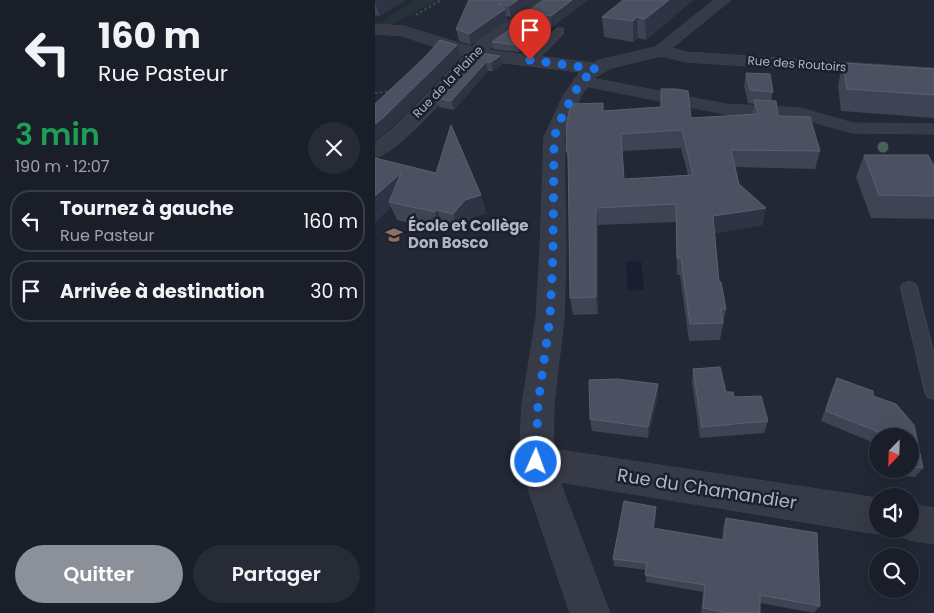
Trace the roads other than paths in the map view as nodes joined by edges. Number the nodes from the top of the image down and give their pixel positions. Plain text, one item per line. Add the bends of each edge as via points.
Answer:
1 (550, 0) edge
2 (723, 0) edge
3 (375, 29) edge
4 (560, 31) dead end
5 (661, 51) junction
6 (476, 54) junction
7 (530, 60) junction
8 (934, 73) edge
9 (589, 75) junction
10 (934, 129) edge
11 (375, 152) edge
12 (909, 288) dead end
13 (934, 391) edge
14 (536, 462) junction
15 (869, 515) edge
16 (919, 524) edge
17 (934, 526) edge
18 (589, 613) edge

1 - 6 street, Rue de la Plaine via 485,44
2 - 5 street
3 - 6 street via 404,31
4 - 7 lane
5 - 8 street, Rue des Routoirs via 686,57
5 - 9 street via 605,64
6 - 7 street
6 - 11 street, Rue de la Plaine via 397,135
7 - 9 street
9 - 10 street via 725,109 837,116 852,128
9 - 14 street via 563,114 554,137 550,318 538,404
12 - 13 lane
14 - 15 street, Rue du Chamandier
14 - 18 street
16 - 17 street

